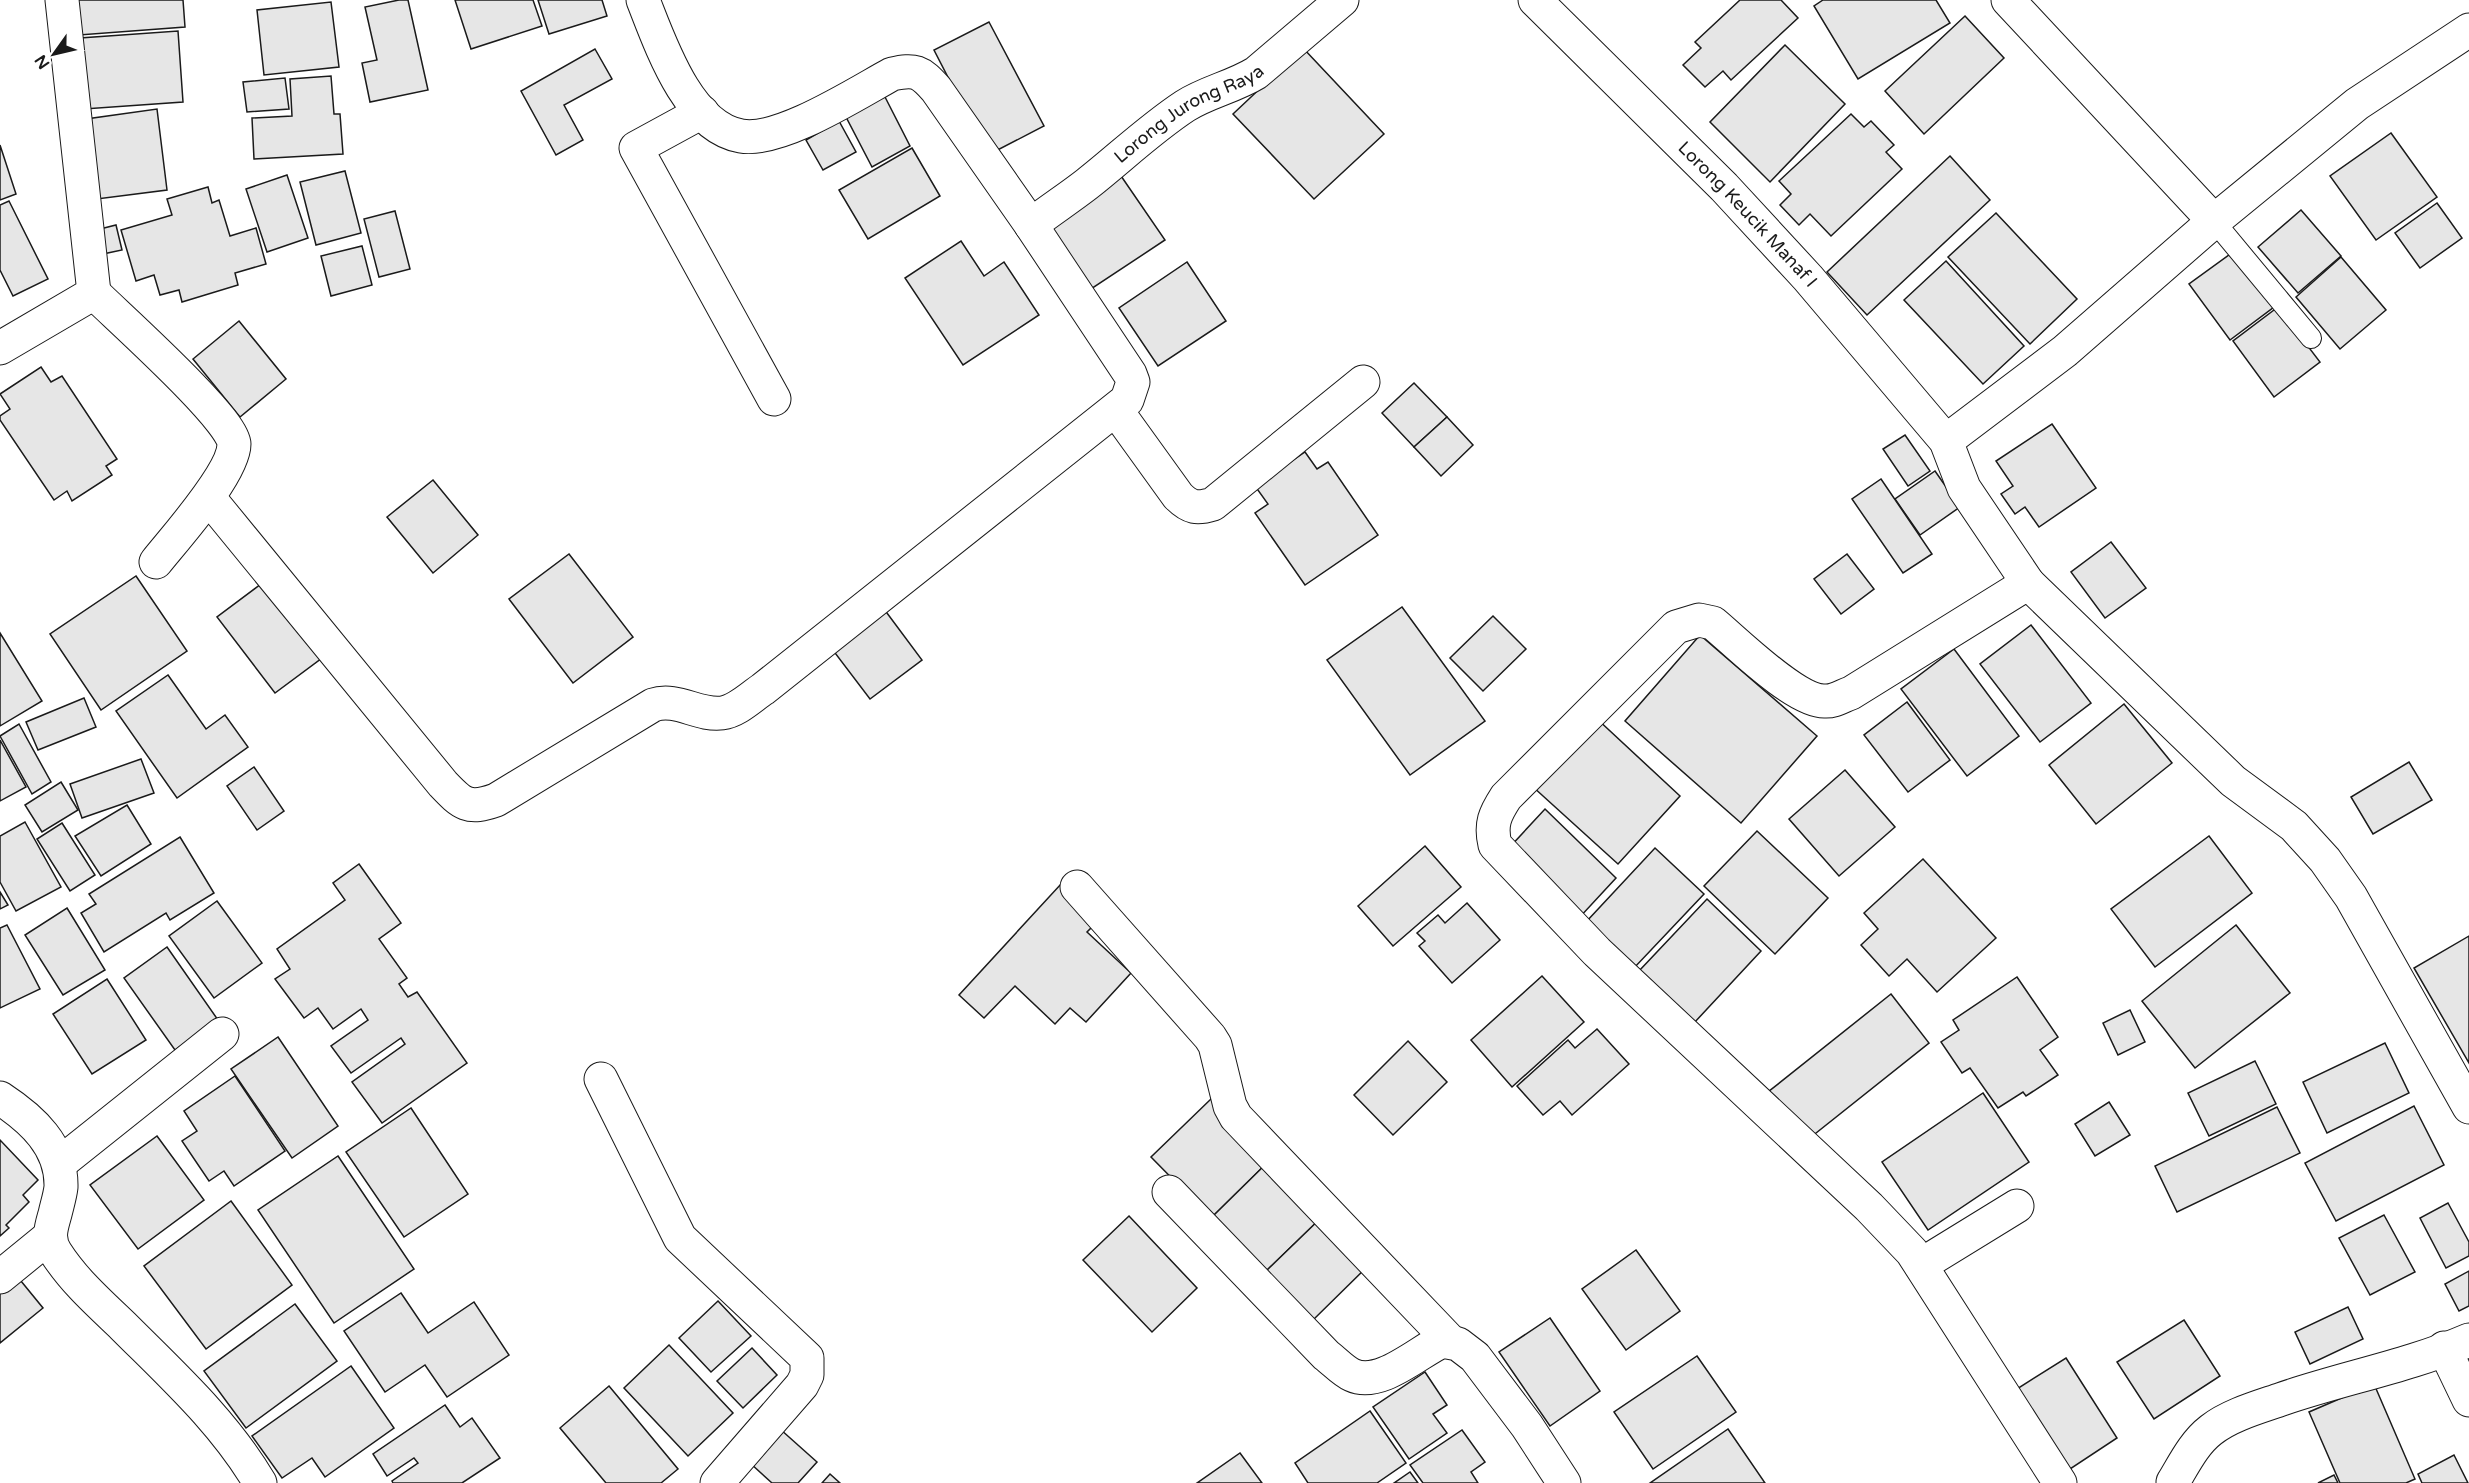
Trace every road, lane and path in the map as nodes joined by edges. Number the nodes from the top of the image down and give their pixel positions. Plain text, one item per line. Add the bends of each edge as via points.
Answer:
1 (62, 0) edge
2 (643, 0) edge
3 (1342, 0) edge
4 (1535, 0) edge
5 (2008, 0) edge
6 (2469, 30) edge
7 (702, 112) junction
8 (2214, 221) junction
9 (1030, 225) junction
10 (94, 293) junction
11 (2311, 338) dead end
12 (0, 348) edge
13 (1362, 382) dead end
14 (774, 399) dead end
15 (1116, 410) junction
16 (1946, 441) junction
17 (208, 498) junction
18 (156, 562) dead end
19 (2028, 583) junction
20 (1077, 887) dead end
21 (222, 1034) dead end
22 (601, 1079) dead end
23 (0, 1098) edge
24 (2469, 1107) edge
25 (58, 1164) junction
26 (1169, 1192) dead end
27 (2017, 1206) dead end
28 (49, 1237) junction
29 (1921, 1266) junction
30 (0, 1277) edge
31 (1449, 1340) junction
32 (2457, 1344) edge
33 (2469, 1400) edge
34 (719, 1482) edge
35 (260, 1483) edge
36 (1563, 1483) edge
37 (2060, 1483) edge
38 (2166, 1483) edge

1 - 10 street
2 - 7 street via 680,85
3 - 9 street, Lorong Jurong Raya via 1256,73 1186,105
4 - 16 street, Lorong Keucik Manaf I via 1739,203
5 - 8 street
6 - 8 street via 2357,104
7 - 9 street via 721,129 742,136 764,134 795,126 892,74 917,72 936,89
7 - 14 street via 636,148
8 - 11 lane
8 - 16 street via 2065,351
9 - 15 street via 1130,374 1131,394
10 - 12 street
10 - 17 street via 198,394 233,439 232,454
13 - 15 street via 1213,504 1202,507 1186,504 1178,496
15 - 17 street via 764,689 730,711 720,713 679,704 652,705 481,806 457,800
16 - 19 street, Lorong Keucik Manaf I via 1964,488
17 - 18 street
19 - 24 street, Lorong Keucik Manaf I via 2233,781 2294,826 2325,860 2351,897
19 - 29 street via 1851,693 1822,702 1797,692 1713,623 1700,620 1676,627 1506,797 1494,816 1495,844 1504,856 1597,952 1869,1207
20 - 31 street via 1210,1036 1236,1117
21 - 25 street
22 - 34 street via 680,1238 807,1358 807,1375 802,1385
23 - 25 street via 36,1125 50,1143
25 - 28 street via 61,1188
26 - 31 street via 1326,1355 1353,1375 1367,1378 1386,1374
27 - 29 street
28 - 30 street
28 - 35 street via 75,1279 209,1411
29 - 37 street
31 - 36 street via 1475,1357 1527,1426
32 - 33 street
32 - 38 street via 2319,1386 2224,1422 2196,1445

